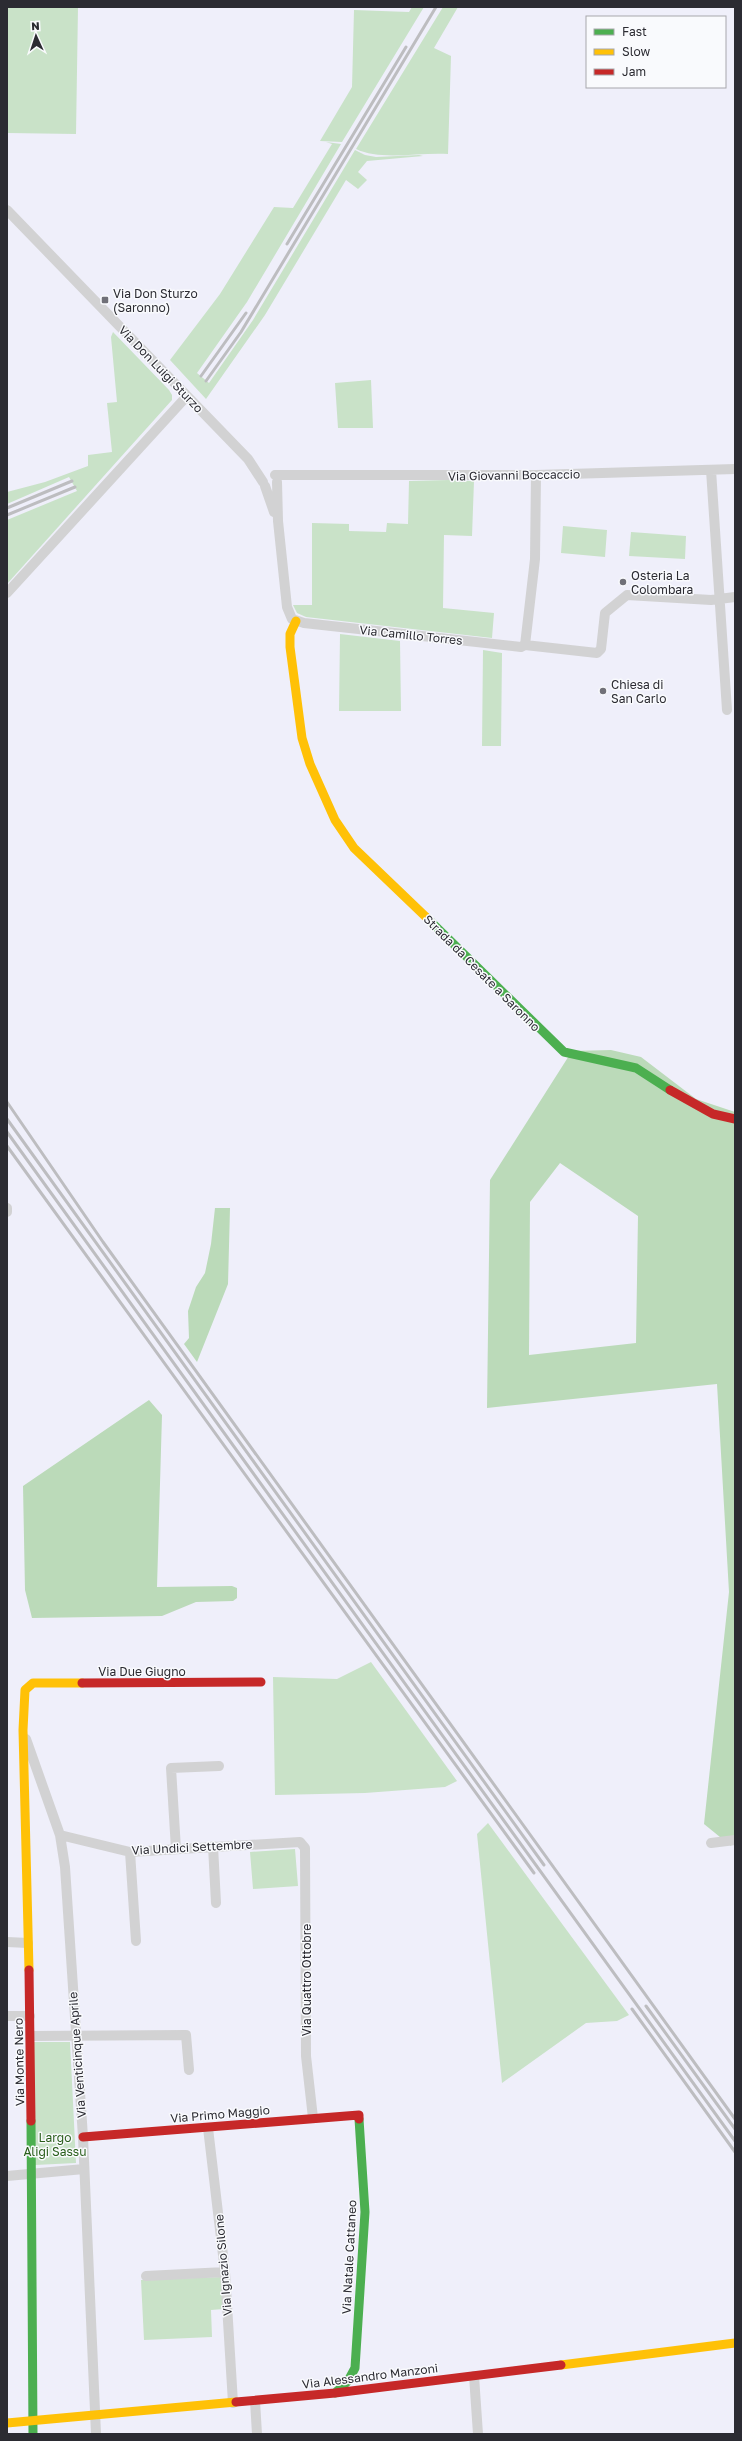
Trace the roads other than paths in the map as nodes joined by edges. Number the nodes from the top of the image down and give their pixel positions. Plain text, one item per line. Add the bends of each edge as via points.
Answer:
1 (7, 210) edge
2 (187, 396) junction
3 (248, 459) junction
4 (735, 469) edge
5 (710, 470) junction
6 (536, 475) junction
7 (275, 478) junction
8 (264, 484) junction
9 (278, 521) junction
10 (7, 593) edge
11 (735, 597) edge
12 (721, 598) junction
13 (296, 621) junction
14 (525, 645) junction
15 (727, 710) dead end
16 (735, 1119) edge
17 (7, 1208) edge
18 (7, 1212) edge
19 (261, 1682) dead end
20 (25, 1690) joint
21 (23, 1730) junction
22 (219, 1766) dead end
23 (60, 1835) junction
24 (735, 1840) edge
25 (300, 1842) joint
26 (711, 1843) dead end
27 (213, 1846) junction
28 (176, 1849) junction
29 (130, 1852) junction
30 (216, 1904) dead end
31 (136, 1940) dead end
32 (7, 1942) edge
33 (28, 1943) junction
34 (7, 2016) edge
35 (30, 2016) junction
36 (31, 2036) junction
37 (76, 2036) junction
38 (189, 2070) dead end
39 (359, 2115) joint
40 (314, 2118) junction
41 (208, 2128) junction
42 (83, 2137) junction
43 (84, 2169) junction
44 (32, 2174) junction
45 (7, 2176) edge
46 (225, 2272) junction
47 (146, 2276) dead end
48 (735, 2343) edge
49 (474, 2376) junction
50 (335, 2394) junction
51 (255, 2401) junction
52 (233, 2403) junction
53 (95, 2415) junction
54 (33, 2420) junction
55 (7, 2423) edge
56 (33, 2434) edge
57 (96, 2434) edge
58 (257, 2434) edge
59 (478, 2434) edge

1 - 2 street, Via Don Luigi Sturzo
2 - 3 street, Via Don Luigi Sturzo
2 - 10 street
3 - 7 street, Via Don Luigi Sturzo
3 - 8 street, Via Don Luigi Sturzo
4 - 5 street, Via Giovanni Boccaccio
5 - 6 street, Via Giovanni Boccaccio
5 - 12 street
6 - 7 street, Via Giovanni Boccaccio via 292,475
6 - 14 street via 535,559
7 - 8 street, Via Giovanni Boccaccio via 272,487
7 - 9 street, Via Don Luigi Sturzo
8 - 9 street, Via Don Luigi Sturzo
9 - 13 street, Via Don Luigi Sturzo via 287,607 289,615
11 - 12 street
12 - 14 street, Via Camillo Torres via 711,600 627,595 605,614 601,649 598,653
12 - 15 street
13 - 14 street, Via Camillo Torres via 521,647
13 - 16 street, Strada da Cesate a Saronno via 289,640 302,738 317,782 335,820 354,848 501,988 558,1048 570,1054 636,1068 692,1104 713,1114
17 - 18 street
19 - 20 street, Via Due Giugno via 33,1683
20 - 21 street, Via Monte Nero
21 - 23 street, Via Venticinque Aprile
21 - 33 street, Via Monte Nero
22 - 28 street via 171,1768
23 - 29 street, Via Undici Settembre
23 - 37 street, Via Venticinque Aprile via 65,1866
24 - 26 street
25 - 27 street, Via Undici Settembre
25 - 40 street, Via Quattro Ottobre via 305,1848 306,2056
27 - 28 street, Via Undici Settembre
27 - 30 street
28 - 29 street, Via Undici Settembre
29 - 31 street
32 - 33 street
33 - 35 street, Via Monte Nero
34 - 35 street
35 - 36 street, Via Monte Nero
36 - 37 street
36 - 44 street, Via Monte Nero
37 - 38 street via 186,2035
37 - 42 street, Via Venticinque Aprile
39 - 40 street, Via Primo Maggio
39 - 50 street, Via Natale Cattaneo via 365,2212 355,2368 348,2381
40 - 41 street, Via Primo Maggio
41 - 42 street, Via Primo Maggio
41 - 46 street, Via Ignazio Silone
42 - 43 street, Via Venticinque Aprile
43 - 44 street
43 - 53 street, Via Venticinque Aprile
44 - 45 street
44 - 54 street, Via Monte Nero
46 - 47 street
46 - 52 street, Via Ignazio Silone
48 - 49 street, Via Alessandro Manzoni
49 - 50 street, Via Alessandro Manzoni
49 - 59 street
50 - 51 street, Via Alessandro Manzoni
51 - 52 street, Via Alessandro Manzoni
51 - 58 street
52 - 53 street, Via Alessandro Manzoni
53 - 54 street, Via Alessandro Manzoni
53 - 57 street, Via Venticinque Aprile
54 - 55 street, Via Alessandro Manzoni
54 - 56 street, Via Monte Nero

